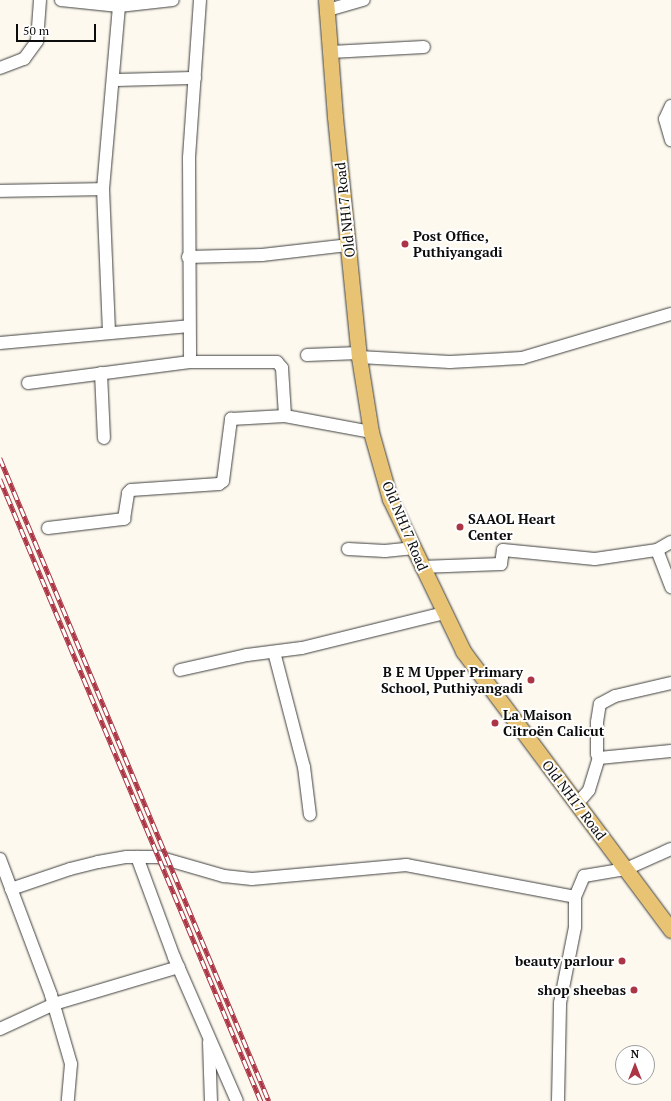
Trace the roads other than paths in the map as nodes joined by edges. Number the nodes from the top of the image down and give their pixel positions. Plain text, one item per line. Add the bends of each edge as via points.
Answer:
1 (40, 0) edge
2 (61, 0) edge
3 (173, 0) edge
4 (200, 0) edge
5 (364, 0) edge
6 (116, 4) edge
7 (327, 5) edge
8 (424, 47) dead end
9 (331, 52) junction
10 (0, 68) edge
11 (195, 78) junction
12 (113, 80) junction
13 (671, 106) edge
14 (671, 140) edge
15 (104, 189) junction
16 (0, 191) edge
17 (349, 245) junction
18 (188, 257) junction
19 (671, 314) edge
20 (189, 326) junction
21 (109, 333) junction
22 (0, 343) edge
23 (307, 355) dead end
24 (359, 355) junction
25 (190, 362) junction
26 (101, 373) junction
27 (28, 383) dead end
28 (285, 416) junction
29 (371, 432) junction
30 (104, 438) dead end
31 (48, 528) dead end
32 (671, 542) edge
33 (412, 548) junction
34 (348, 549) dead end
35 (657, 550) junction
36 (421, 567) junction
37 (671, 586) edge
38 (445, 613) junction
39 (274, 652) junction
40 (180, 670) dead end
41 (671, 683) edge
42 (671, 751) edge
43 (599, 758) junction
44 (577, 804) junction
45 (310, 815) dead end
46 (671, 849) edge
47 (137, 857) junction
48 (0, 859) edge
49 (626, 869) junction
50 (11, 890) junction
51 (575, 897) junction
52 (671, 930) edge
53 (179, 967) junction
54 (54, 1004) junction
55 (0, 1029) edge
56 (208, 1035) junction
57 (68, 1101) edge
58 (211, 1101) edge
59 (237, 1101) edge
60 (558, 1101) edge

1 - 10 street via 37,41 24,59
2 - 6 street
3 - 6 street
4 - 11 street
5 - 7 street
6 - 12 street
7 - 9 main road, Old NH17 Road
8 - 9 street
9 - 17 main road, Old NH17 Road
11 - 12 street
11 - 18 street via 189,158
12 - 15 street
13 - 14 street via 668,107 665,119
15 - 16 street
15 - 21 street
17 - 18 street via 262,254
17 - 24 main road, Old NH17 Road
18 - 20 street
19 - 24 street via 522,358 450,362
20 - 21 street
20 - 25 street
21 - 22 street
23 - 24 street
24 - 29 main road, Old NH17 Road
25 - 26 street
25 - 28 street via 277,362 282,368
26 - 27 street
26 - 30 street
28 - 29 street
28 - 31 street via 231,419 226,474 219,484 131,490 128,493 124,519
29 - 33 main road, Old NH17 Road via 390,499
32 - 35 street
33 - 34 street via 385,551
33 - 36 main road, Old NH17 Road
35 - 36 street via 596,559 503,550 501,564
35 - 37 street
36 - 38 main road, Old NH17 Road
38 - 39 street via 302,648
38 - 44 main road, Old NH17 Road via 463,651
39 - 40 street
39 - 45 street via 304,767
41 - 43 street via 615,696 600,704 596,722 596,754
42 - 43 street
43 - 44 street via 589,790
44 - 49 main road, Old NH17 Road
46 - 49 street
47 - 50 street via 70,869
47 - 51 street via 166,858 224,876 252,879 406,865
47 - 53 street
48 - 50 street
49 - 51 street via 584,876
49 - 52 main road, Old NH17 Road
50 - 54 street
51 - 60 street via 575,927 560,1003
53 - 54 street
53 - 56 street
54 - 55 street
54 - 57 street via 71,1064
56 - 58 street
56 - 59 street

